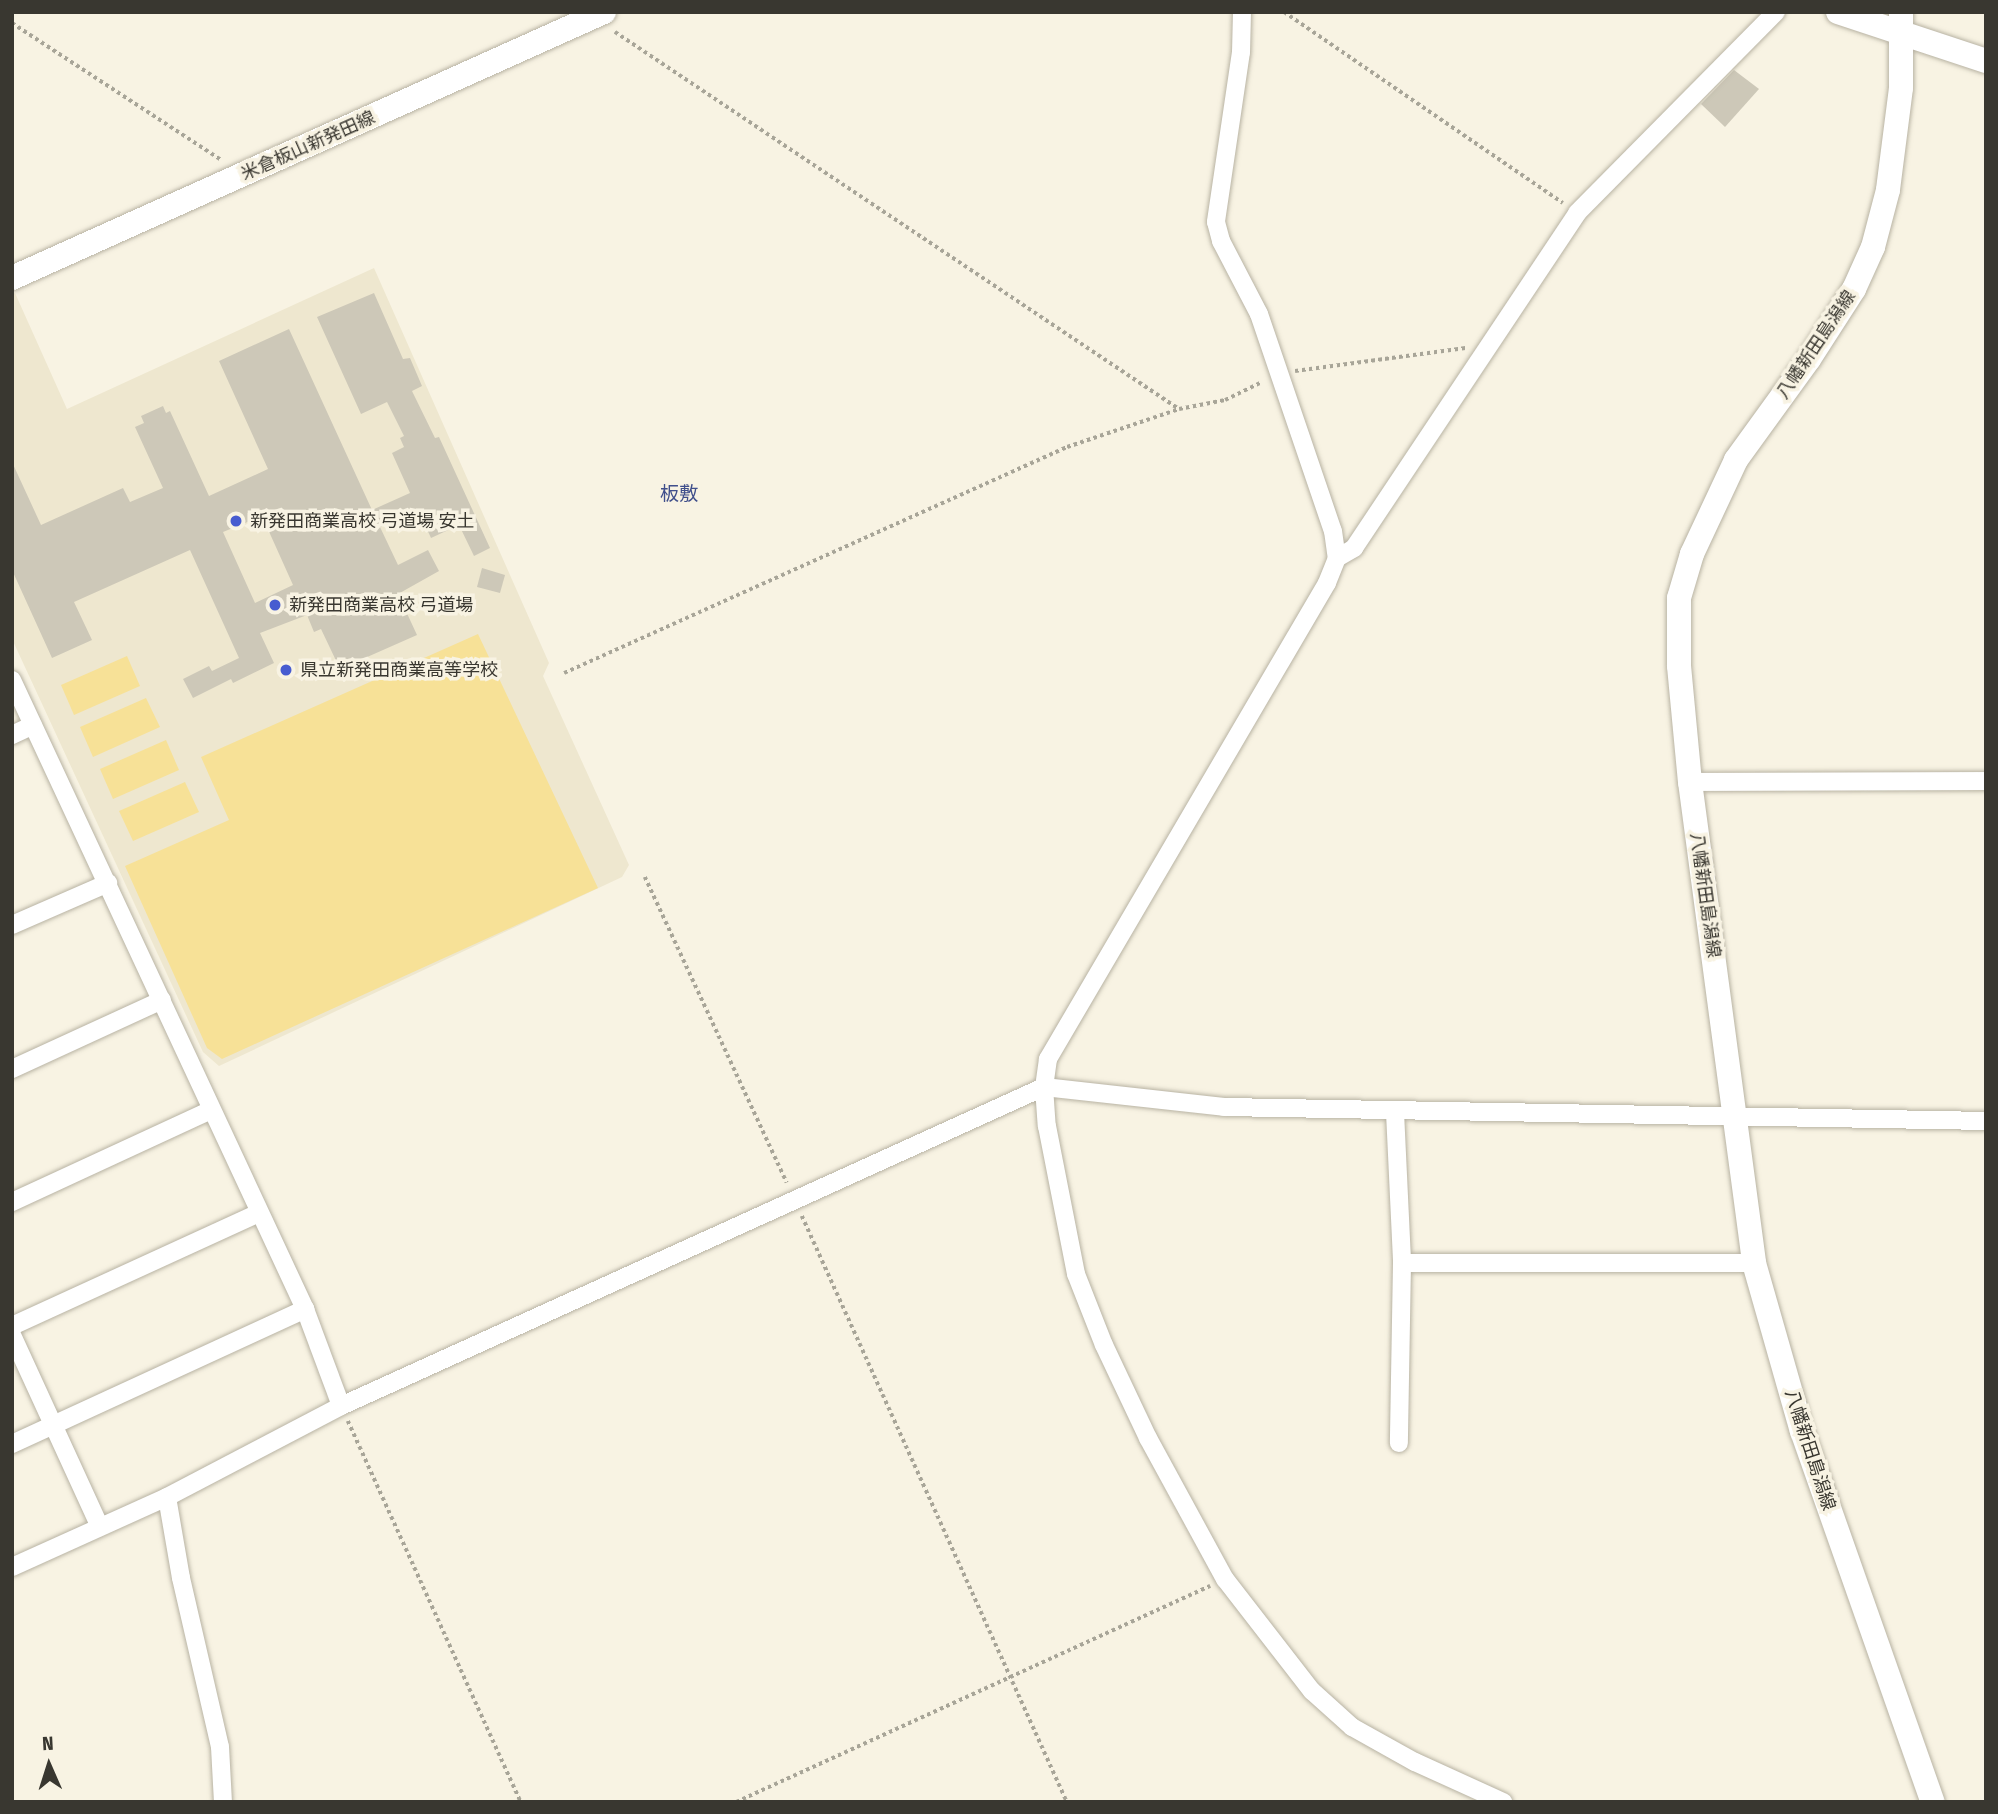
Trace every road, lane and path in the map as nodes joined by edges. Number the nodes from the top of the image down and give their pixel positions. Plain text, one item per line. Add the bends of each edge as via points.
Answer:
1 (1242, 12) edge
2 (1284, 12) edge
3 (1776, 12) edge
4 (1838, 12) edge
5 (601, 14) edge
6 (1901, 22) edge
7 (12, 23) edge
8 (1986, 61) edge
9 (243, 174) junction
10 (1577, 213) junction
11 (12, 278) edge
12 (1488, 345) junction
13 (1280, 373) junction
14 (1179, 409) junction
15 (1337, 558) junction
16 (564, 673) dead end
17 (12, 680) edge
18 (33, 725) junction
19 (12, 736) edge
20 (1986, 781) edge
21 (1690, 782) junction
22 (645, 877) dead end
23 (108, 883) junction
24 (12, 925) edge
25 (162, 1000) junction
26 (12, 1069) edge
27 (1044, 1087) junction
28 (211, 1110) junction
29 (1395, 1112) junction
30 (1735, 1115) junction
31 (1986, 1121) edge
32 (794, 1200) junction
33 (12, 1202) edge
34 (260, 1213) junction
35 (1402, 1263) junction
36 (1754, 1263) junction
37 (305, 1309) junction
38 (12, 1326) edge
39 (12, 1335) edge
40 (341, 1406) junction
41 (53, 1425) junction
42 (1399, 1443) dead end
43 (12, 1444) edge
44 (167, 1497) junction
45 (100, 1527) junction
46 (12, 1567) edge
47 (1225, 1579) junction
48 (1009, 1676) junction
49 (223, 1802) edge
50 (521, 1802) edge
51 (736, 1802) edge
52 (1067, 1802) edge
53 (1503, 1802) edge
54 (1933, 1802) edge

1 - 13 street via 1241,52 1216,222 1221,241 1259,314
2 - 10 path
3 - 10 street
4 - 6 main road
5 - 9 main road, 米倉板山新発田線
5 - 14 path via 613,30
6 - 8 main road
6 - 21 main road, 八幡新田島潟線 via 1901,88 1888,190 1873,247 1854,289 1809,359 1736,460 1692,554 1679,598 1679,666
7 - 9 path
9 - 11 main road, 米倉板山新発田線
10 - 12 street
12 - 13 path
12 - 15 street via 1354,548
13 - 14 path via 1225,400
13 - 15 street
14 - 16 path via 1056,451
15 - 27 street via 1327,583 1048,1059
17 - 18 street
18 - 19 street
18 - 23 street
20 - 21 street
21 - 30 main road, 八幡新田島潟線
22 - 32 path
23 - 24 street
23 - 25 street
25 - 26 street
25 - 28 street
27 - 29 street via 1224,1107
27 - 32 street
27 - 47 street via 1047,1126 1076,1273 1148,1437
28 - 33 street
28 - 34 street
29 - 30 street
29 - 35 street
30 - 31 street
30 - 36 main road, 八幡新田島潟線
32 - 40 street
32 - 48 path
34 - 37 street
34 - 38 street
35 - 36 street
35 - 42 street
36 - 54 main road, 八幡新田島潟線 via 1802,1431
37 - 40 street
37 - 41 street
39 - 41 street
40 - 44 street
40 - 50 path
41 - 43 street
41 - 45 street
44 - 45 street
44 - 49 street via 220,1747
45 - 46 street
47 - 48 path
47 - 53 street via 1312,1691 1352,1727
48 - 51 path
48 - 52 path

